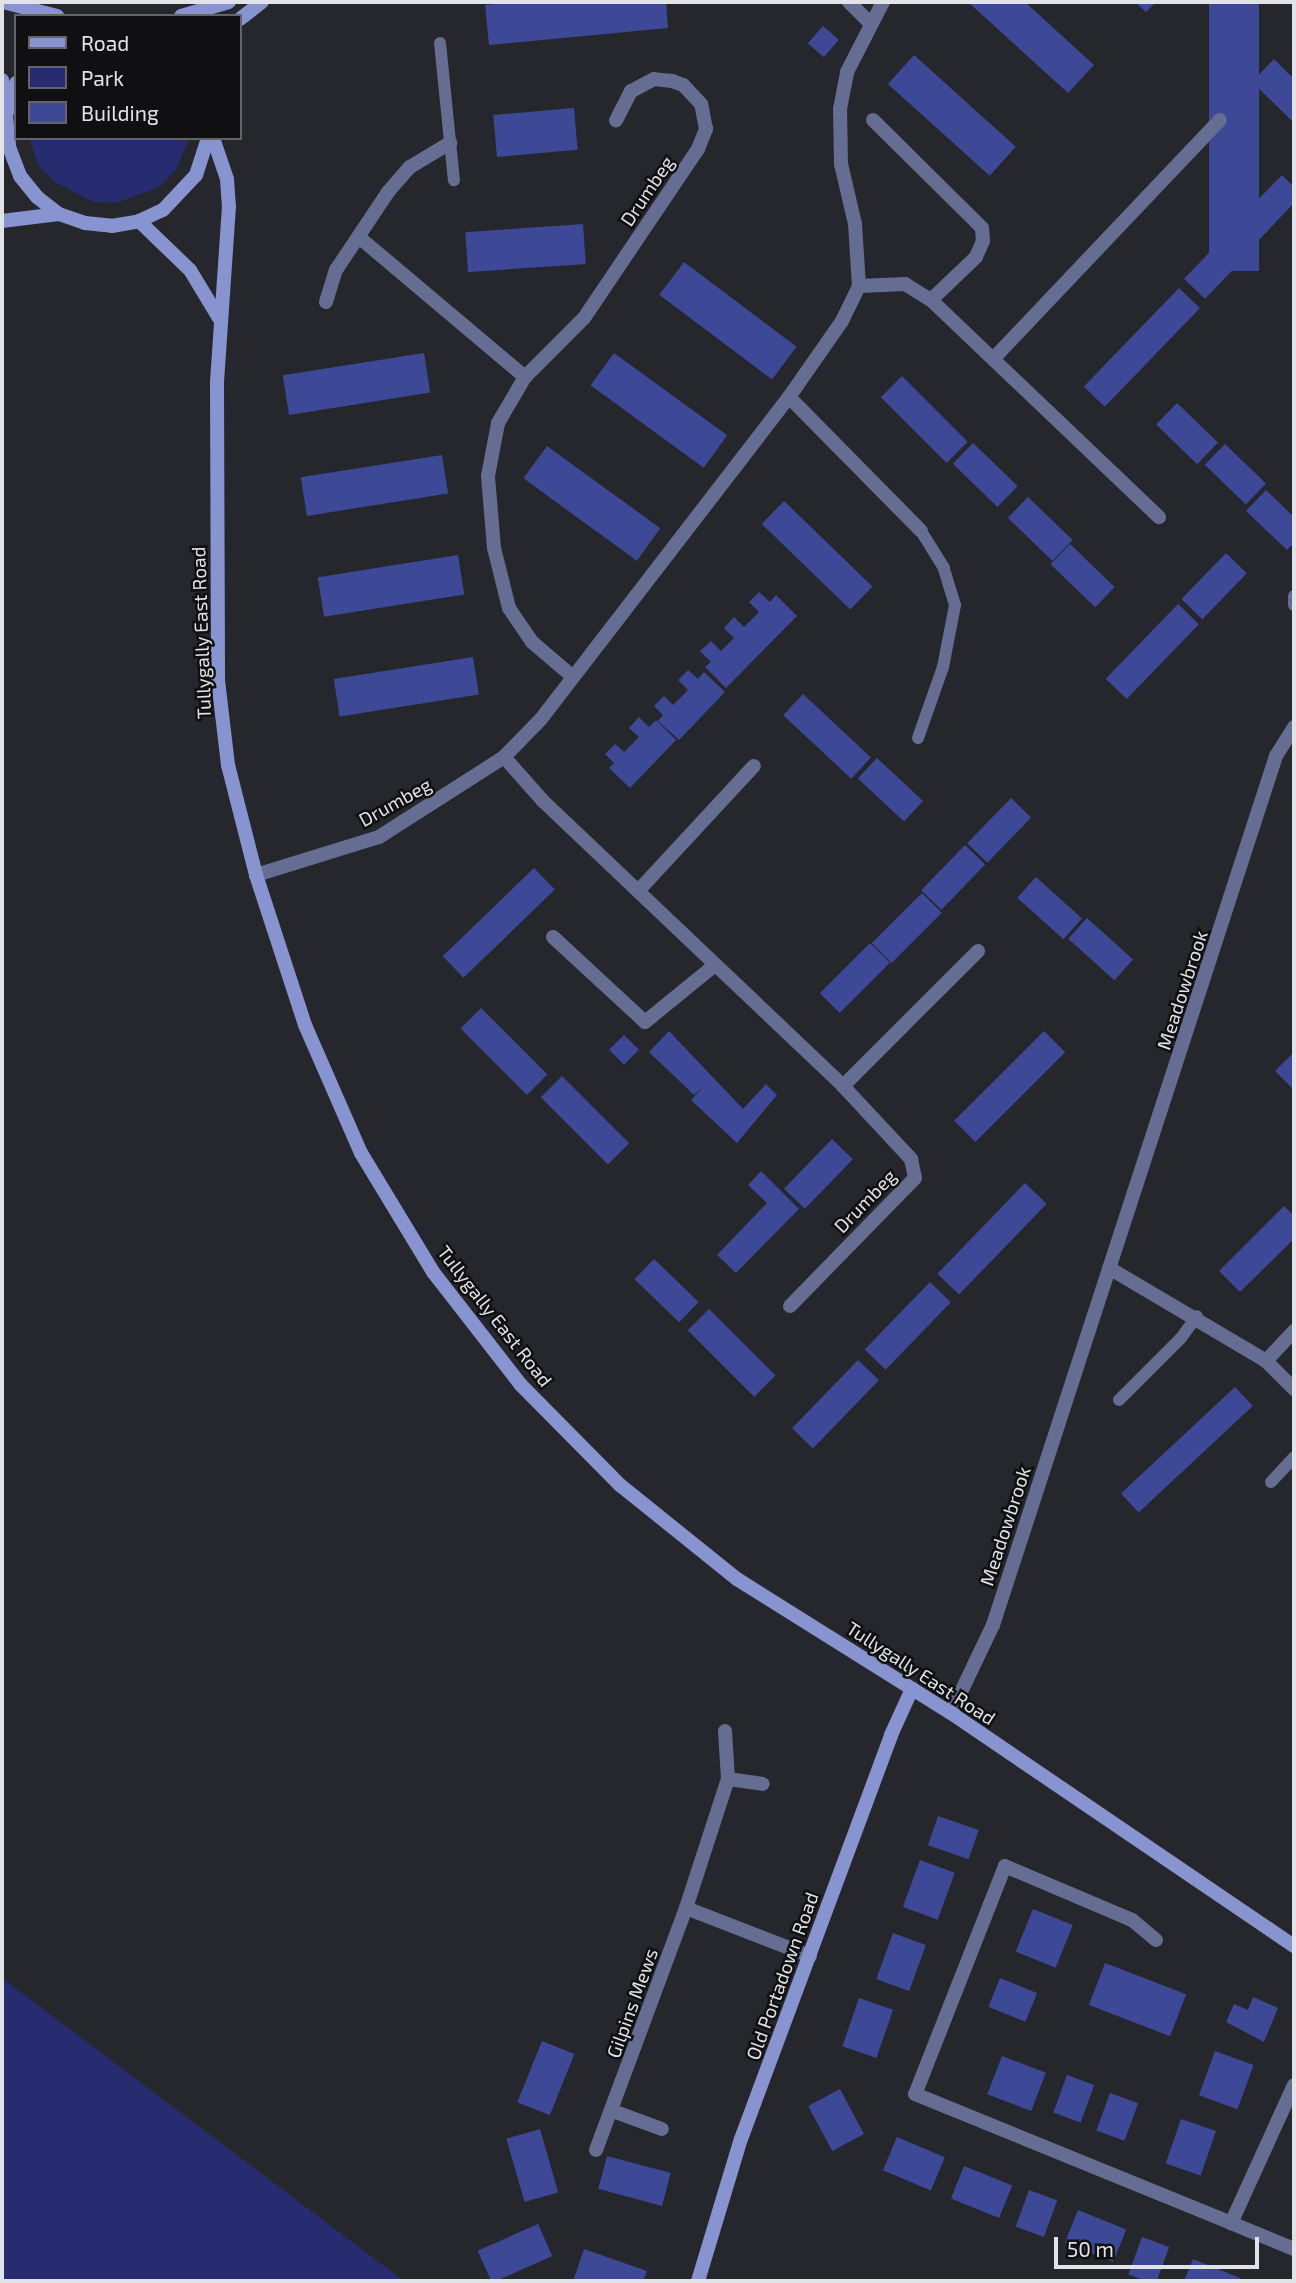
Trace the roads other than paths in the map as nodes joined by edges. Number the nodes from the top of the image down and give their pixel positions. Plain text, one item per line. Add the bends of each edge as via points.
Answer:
1 (3, 2) edge
2 (229, 2) edge
3 (262, 2) edge
4 (849, 2) edge
5 (883, 2) edge
6 (49, 14) edge
7 (188, 14) edge
8 (242, 17) edge
9 (869, 22) junction
10 (440, 43) dead end
11 (2, 80) edge
12 (14, 90) edge
13 (6, 116) junction
14 (616, 120) dead end
15 (873, 120) dead end
16 (1220, 120) dead end
17 (210, 140) edge
18 (212, 140) edge
19 (450, 143) junction
20 (9, 147) junction
21 (2, 162) edge
22 (454, 180) dead end
23 (59, 214) junction
24 (2, 221) edge
25 (139, 221) junction
26 (360, 238) junction
27 (859, 286) junction
28 (931, 300) junction
29 (326, 302) dead end
30 (219, 318) junction
31 (994, 358) junction
32 (524, 377) junction
33 (789, 397) junction
34 (1159, 517) dead end
35 (921, 531) joint
36 (1294, 596) edge
37 (1294, 605) edge
38 (573, 677) junction
39 (1294, 727) edge
40 (918, 738) dead end
41 (504, 757) junction
42 (754, 766) dead end
43 (256, 875) junction
44 (639, 890) junction
45 (553, 937) dead end
46 (978, 951) dead end
47 (715, 965) junction
48 (843, 1086) junction
49 (1109, 1268) junction
50 (790, 1306) dead end
51 (1197, 1316) junction
52 (1294, 1331) edge
53 (1265, 1361) junction
54 (1294, 1390) edge
55 (1119, 1400) dead end
56 (1294, 1457) edge
57 (1271, 1482) dead end
58 (912, 1689) junction
59 (951, 1713) junction
60 (725, 1731) dead end
61 (728, 1779) junction
62 (763, 1784) dead end
63 (686, 1908) junction
64 (1156, 1940) dead end
65 (1294, 1946) edge
66 (810, 1956) junction
67 (1294, 2085) edge
68 (613, 2110) junction
69 (662, 2129) dead end
70 (596, 2150) dead end
71 (1231, 2222) junction
72 (1294, 2249) edge
73 (698, 2281) edge

1 - 6 main road
2 - 7 main road
3 - 8 main road
4 - 9 street
5 - 9 street, Drumbeg
9 - 27 street, Drumbeg via 847,72 840,109 841,164 855,224
10 - 19 lane
11 - 13 main road
12 - 13 main road
13 - 20 main road
14 - 32 street, Drumbeg via 631,91 654,79 671,80 683,85 701,104 706,129 698,149 584,318
15 - 28 street via 982,228 983,241 976,257
16 - 31 street
17 - 25 main road via 196,176 182,194
18 - 30 main road, Tullygally East Road via 227,179 229,206
19 - 22 lane
19 - 26 street via 410,167
20 - 21 main road
20 - 23 main road via 20,176
23 - 24 main road
23 - 25 main road via 112,226
25 - 30 main road via 190,270
26 - 29 street via 336,271
26 - 32 street
27 - 28 street via 905,284
27 - 33 street, Drumbeg via 842,321
28 - 31 street
30 - 43 main road, Tullygally East Road via 218,680 228,765
31 - 34 street
32 - 38 street, Drumbeg via 498,423 488,476 494,548 509,608 532,642
33 - 35 street
33 - 38 street, Drumbeg
35 - 40 lane via 944,568 955,605 943,667
36 - 37 lane
38 - 41 street, Drumbeg
39 - 49 street, Meadowbrook via 1276,756
41 - 43 street, Drumbeg via 379,837
41 - 44 street, Drumbeg via 543,801
42 - 44 street
43 - 58 main road, Tullygally East Road via 305,1025 361,1153 433,1272 522,1385 620,1485 737,1579
44 - 47 street, Drumbeg
45 - 47 street via 645,1022
46 - 48 street
47 - 48 street, Drumbeg
48 - 50 street, Drumbeg via 911,1159 915,1178
49 - 51 street
49 - 59 street, Meadowbrook via 993,1625
51 - 53 street
51 - 55 lane
52 - 53 street
53 - 54 street
56 - 57 lane
58 - 59 main road, Tullygally East Road
58 - 66 main road, Old Portadown Road
59 - 65 main road, Tullygally East Road
60 - 61 street, Gilpins Mews
61 - 62 street
61 - 63 street, Gilpins Mews
63 - 66 street
63 - 68 street, Gilpins Mews
64 - 71 street via 1132,1920 1005,1866 915,2094
66 - 73 main road, Old Portadown Road via 741,2139
67 - 71 street
68 - 69 street
68 - 70 street, Gilpins Mews
71 - 72 street

